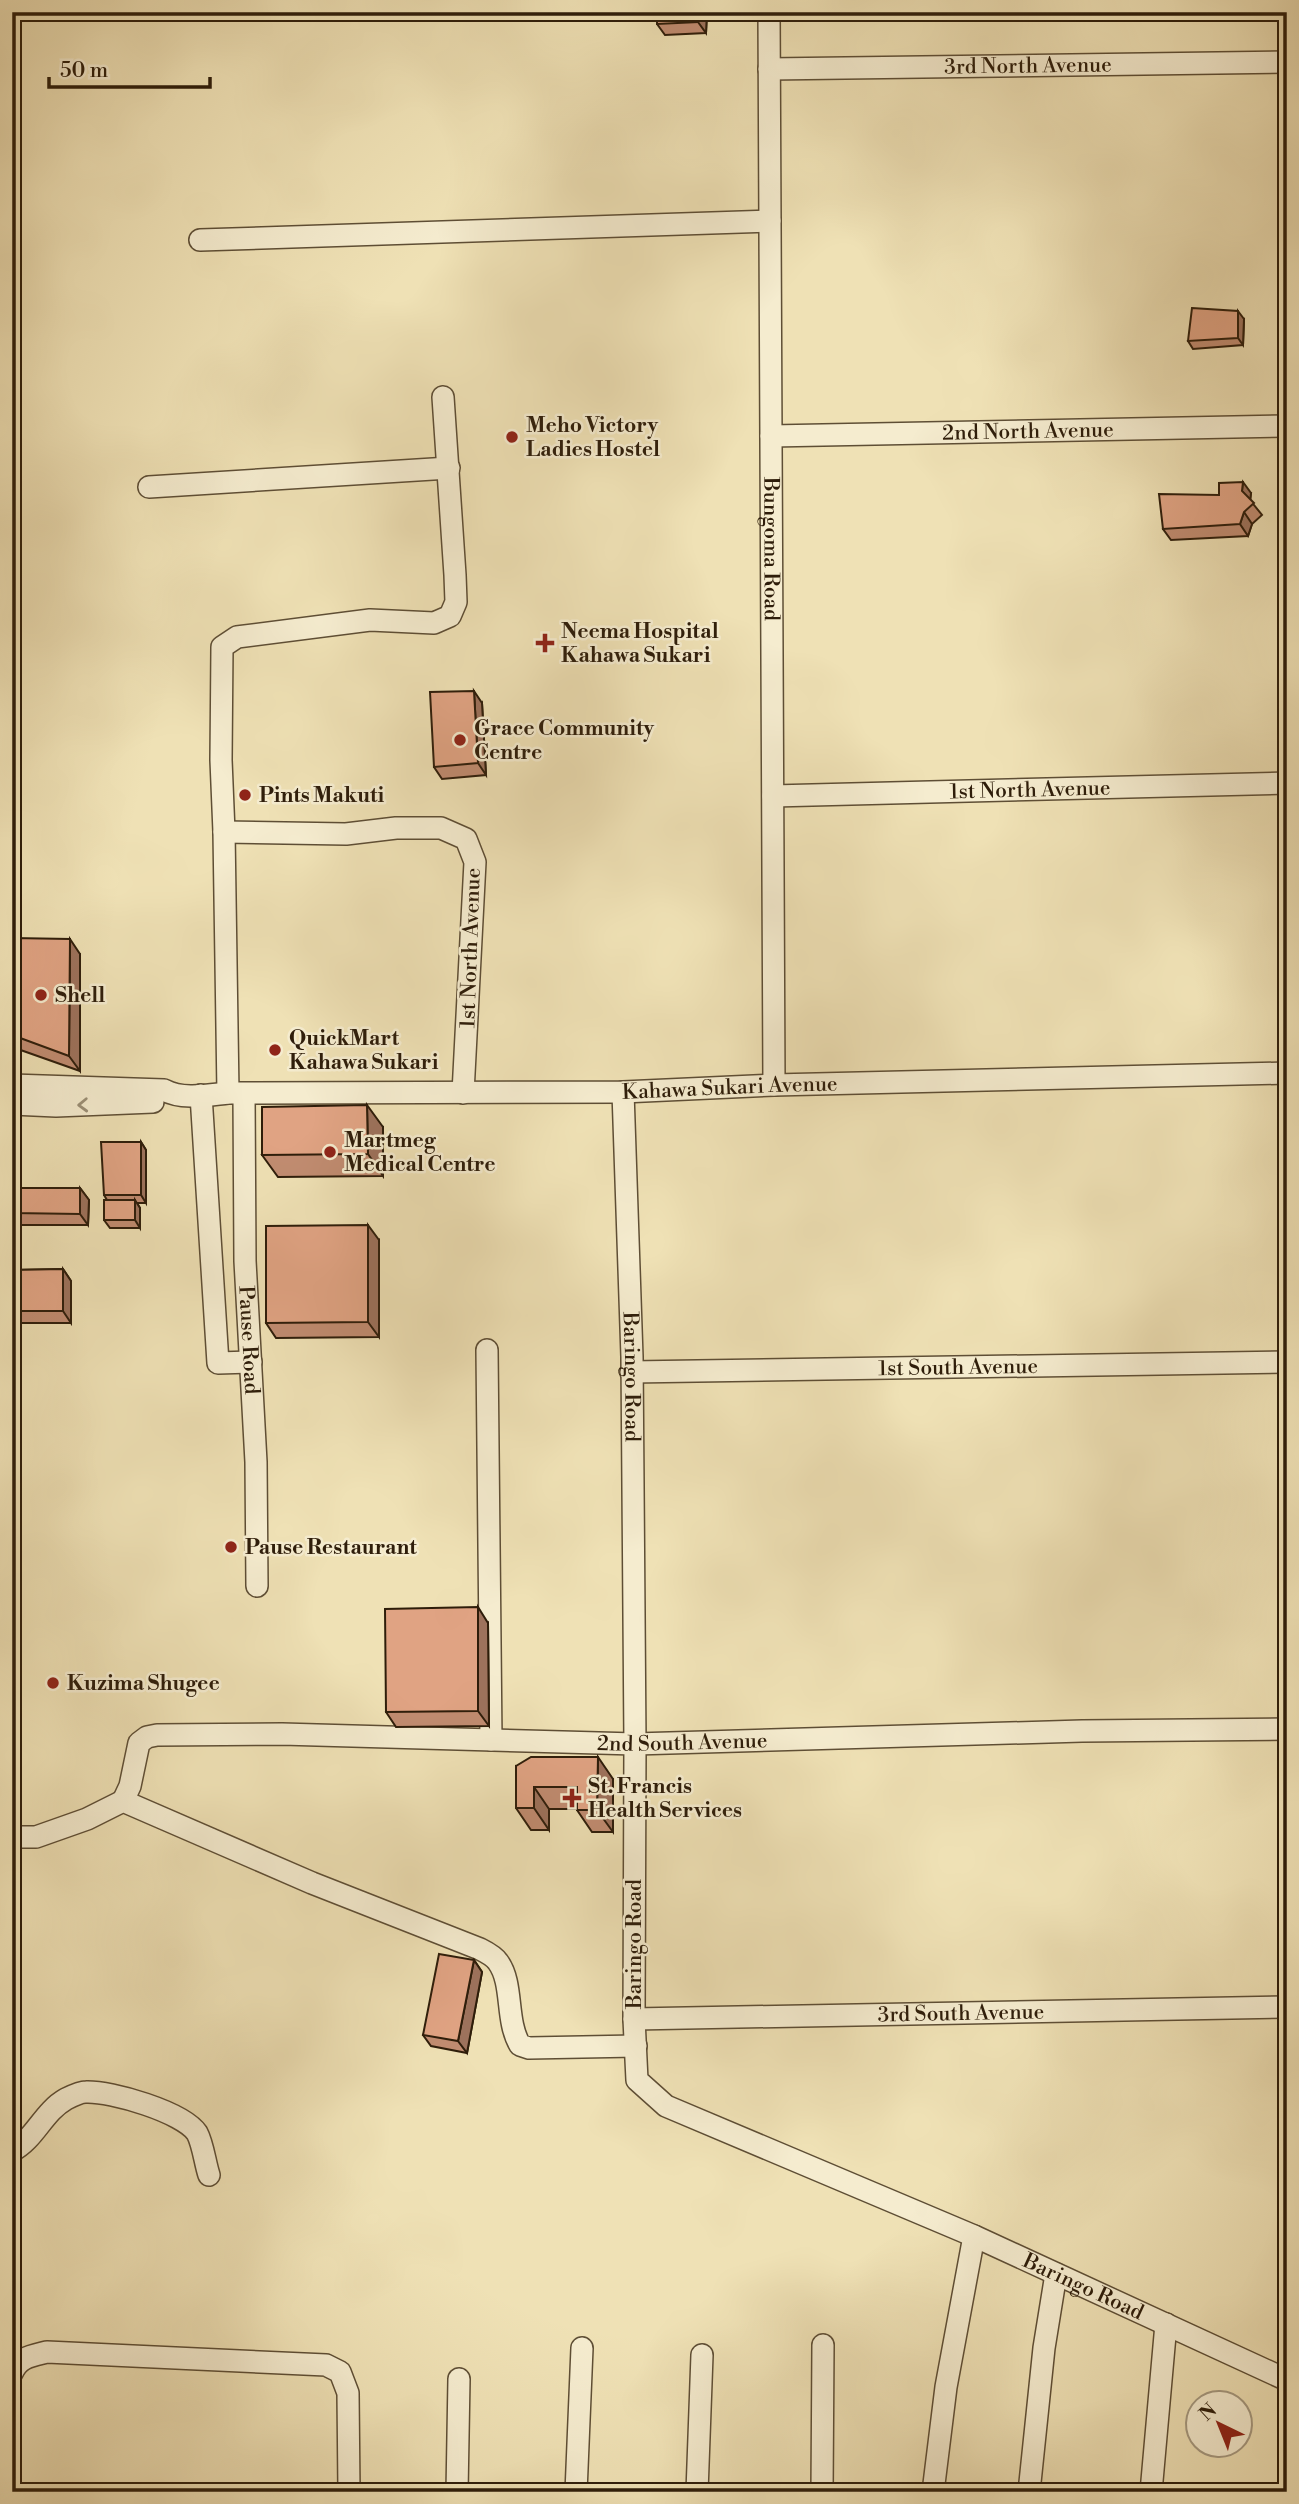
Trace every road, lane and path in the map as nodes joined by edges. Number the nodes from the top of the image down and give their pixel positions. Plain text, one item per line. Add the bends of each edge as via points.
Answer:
1 (769, 12) edge
2 (1287, 62) edge
3 (769, 69) junction
4 (770, 221) junction
5 (200, 240) dead end
6 (443, 397) dead end
7 (1287, 426) edge
8 (771, 436) junction
9 (449, 468) junction
10 (149, 487) dead end
11 (1287, 783) edge
12 (773, 796) junction
13 (224, 832) junction
14 (1287, 1073) edge
15 (12, 1085) edge
16 (774, 1085) junction
17 (622, 1092) junction
18 (463, 1093) junction
19 (236, 1094) junction
20 (173, 1095) junction
21 (201, 1096) junction
22 (12, 1104) edge
23 (487, 1350) dead end
24 (251, 1362) junction
25 (1287, 1362) edge
26 (631, 1372) junction
27 (257, 1586) dead end
28 (1287, 1730) edge
29 (491, 1740) junction
30 (635, 1744) junction
31 (123, 1801) junction
32 (12, 1837) edge
33 (1287, 2007) edge
34 (634, 2019) junction
35 (636, 2046) junction
36 (12, 2151) edge
37 (209, 2175) dead end
38 (974, 2236) junction
39 (1056, 2274) junction
40 (1166, 2324) junction
41 (823, 2344) dead end
42 (582, 2348) dead end
43 (702, 2355) dead end
44 (12, 2373) edge
45 (459, 2379) dead end
46 (1287, 2379) edge
47 (349, 2492) edge
48 (457, 2492) edge
49 (576, 2492) edge
50 (697, 2492) edge
51 (822, 2492) edge
52 (933, 2492) edge
53 (1029, 2492) edge
54 (1151, 2492) edge

1 - 3 street, Bungoma Road
2 - 3 street, 3rd North Avenue
3 - 4 street, Bungoma Road
4 - 5 street
4 - 8 street, Bungoma Road
6 - 9 street
7 - 8 street, 2nd North Avenue
8 - 12 street, Bungoma Road
9 - 10 street
9 - 13 street, Pause Road via 456,603 450,616 434,623 370,620 237,637 222,647
11 - 12 street, 1st North Avenue
12 - 16 street, Bungoma Road
13 - 18 street, 1st North Avenue via 346,834 441,828 466,839 475,862
13 - 19 street, Pause Road
14 - 16 street, Kahawa Sukari Avenue
15 - 20 street, Kahawa Sukari Avenue via 164,1090
16 - 17 street, Kahawa Sukari Avenue
17 - 18 street, Kahawa Sukari Avenue
17 - 26 street, Baringo Road
18 - 19 street, Kahawa Sukari Avenue
19 - 21 street, Kahawa Sukari Avenue
19 - 24 street, Pause Road
20 - 21 street, Kahawa Sukari Avenue
20 -> 22 street, Kahawa Sukari Avenue via 166,1102
21 - 24 street via 218,1363
23 - 29 street
24 - 27 street, Pause Road
25 - 26 street, 1st South Avenue
26 - 30 street, Baringo Road
28 - 30 street, 2nd South Avenue
29 - 30 street, 2nd South Avenue
29 - 31 street, 2nd South Avenue via 157,1735 139,1743
30 - 34 street, Baringo Road
31 - 32 street via 36,1837
31 - 35 street via 497,1959 504,1972 512,2033 520,2045
33 - 34 street, 3rd South Avenue
34 - 35 street, Baringo Road
35 - 38 street, Baringo Road via 637,2080 666,2106
36 - 37 street via 68,2097 102,2093 187,2124 197,2134
38 - 39 street, Baringo Road
38 - 52 street via 946,2387
39 - 40 street, Baringo Road
39 - 53 street
40 - 46 street, Baringo Road
40 - 54 street
41 - 51 street
42 - 49 street
43 - 50 street
44 - 47 street via 24,2357 47,2352 326,2365 340,2372 348,2393
45 - 48 street

